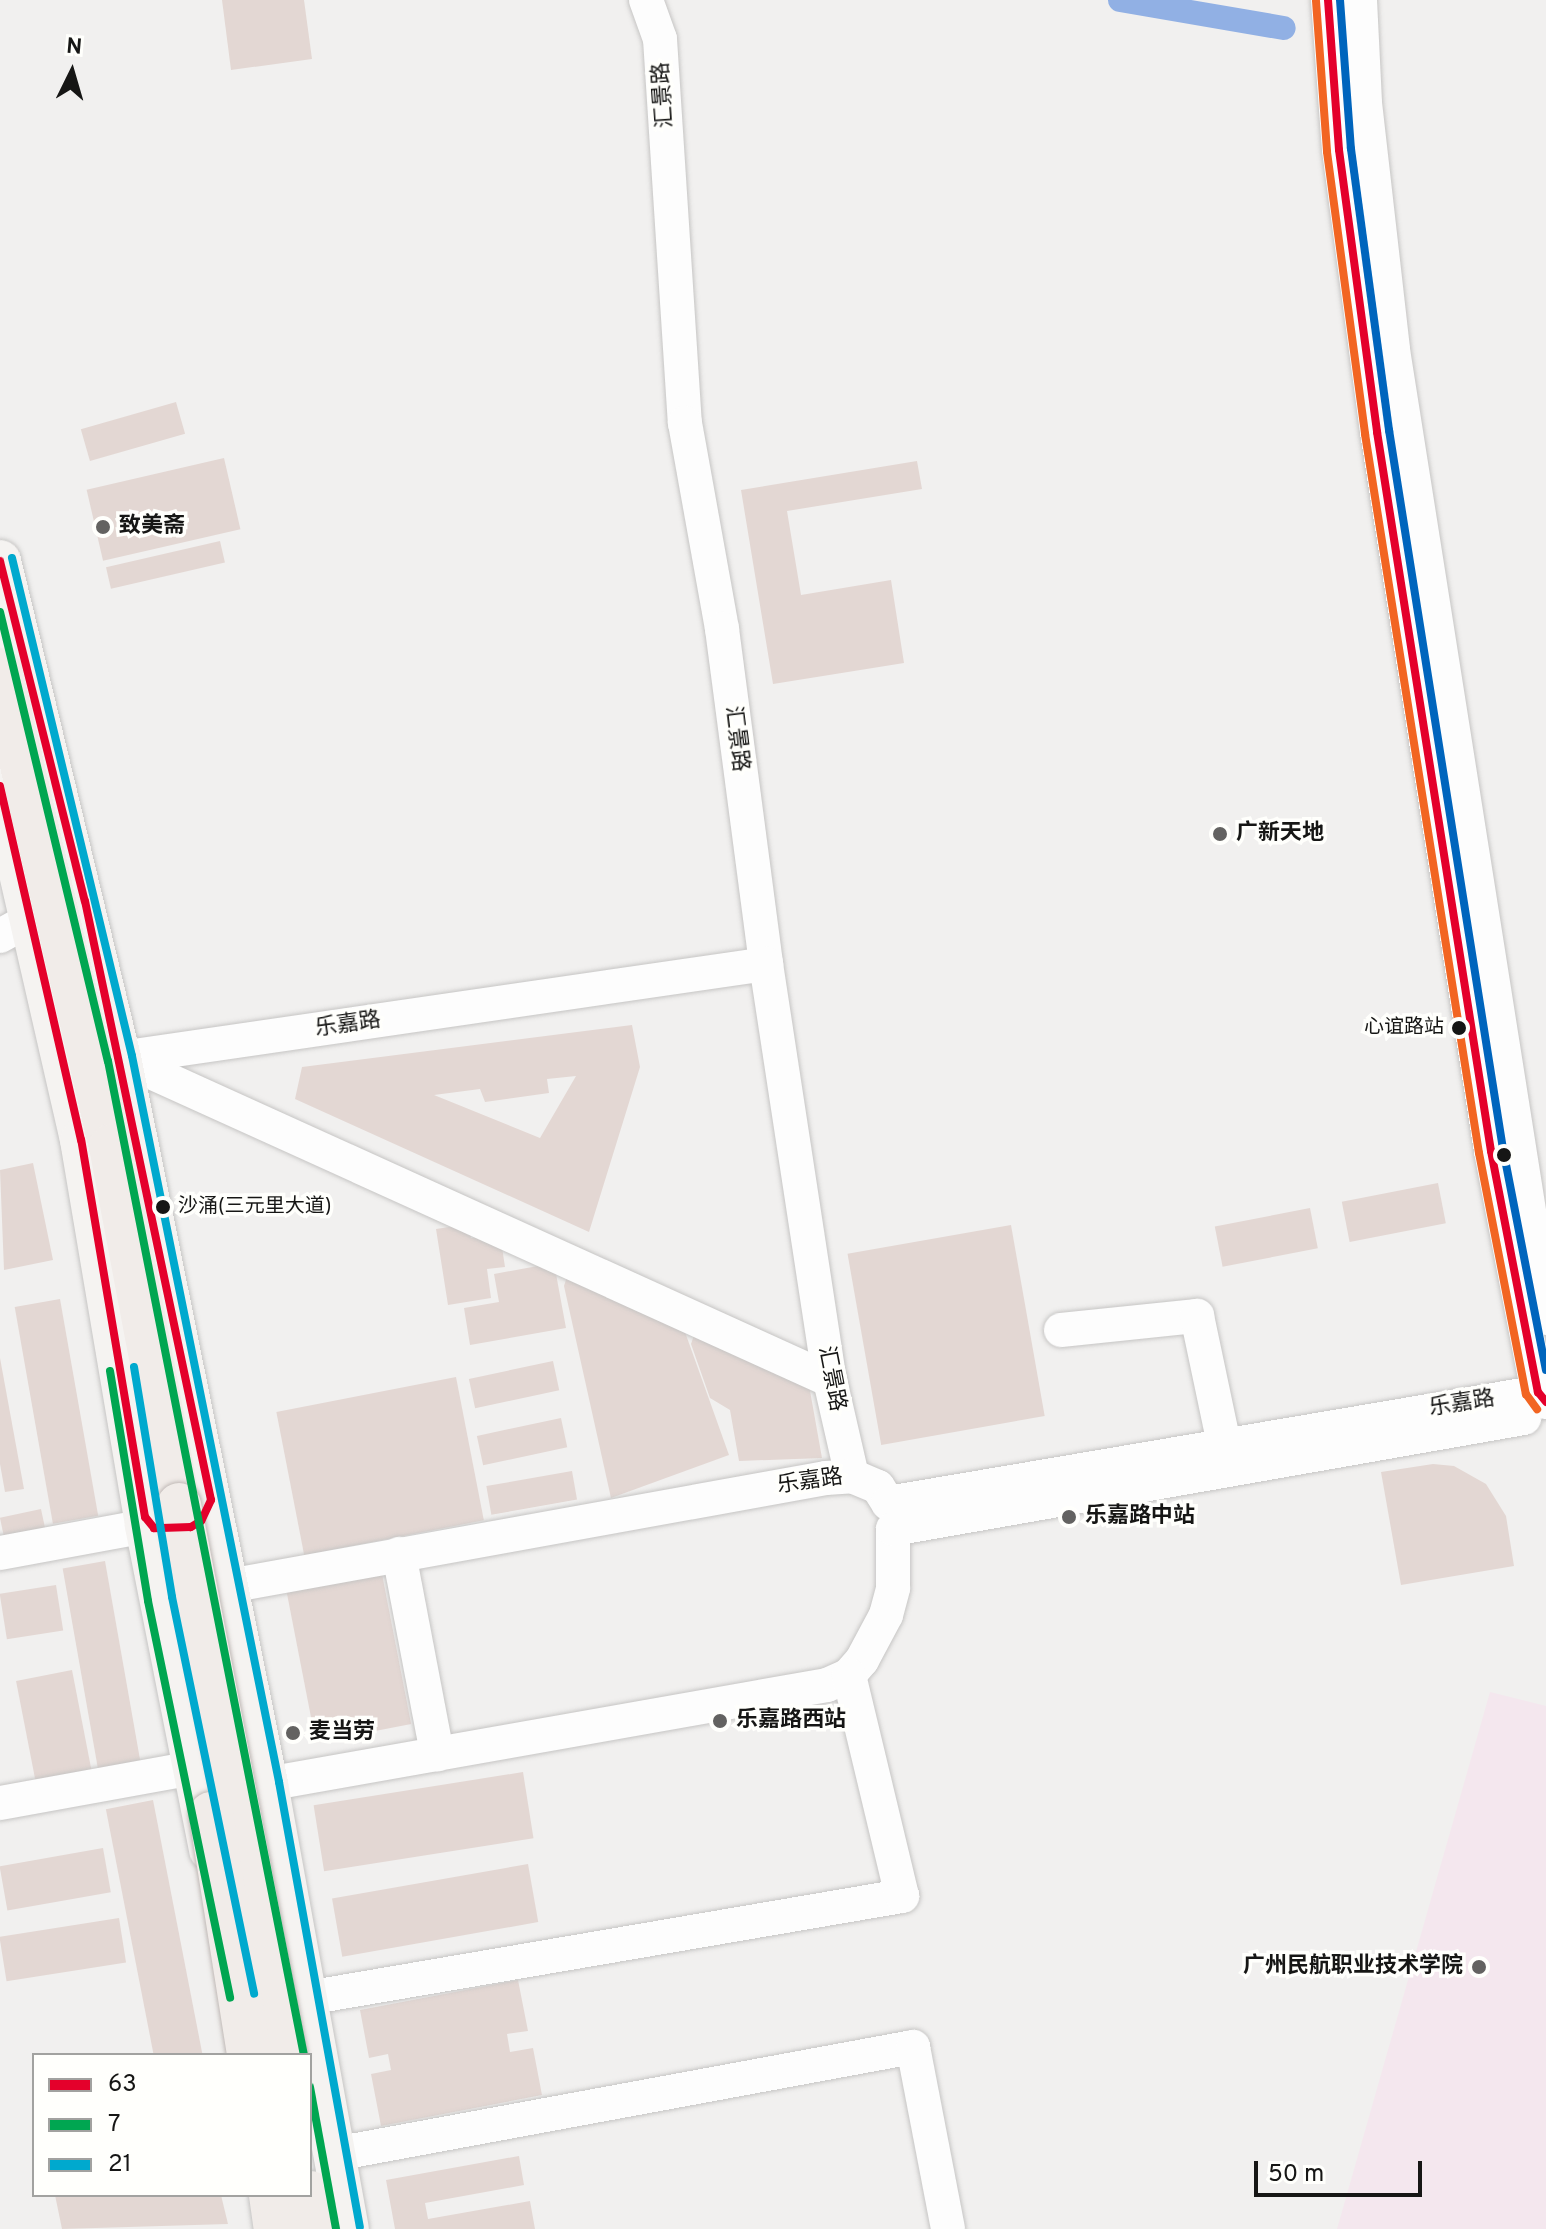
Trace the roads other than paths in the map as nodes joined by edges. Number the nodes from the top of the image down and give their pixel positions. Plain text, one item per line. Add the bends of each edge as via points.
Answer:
1 (646, 0) edge
2 (1328, 0) edge
3 (1360, 0) edge
4 (0, 561) edge
5 (0, 670) edge
6 (0, 786) edge
7 (16, 928) edge
8 (766, 964) junction
9 (120, 1058) junction
10 (1546, 1318) edge
11 (1061, 1330) dead end
12 (830, 1380) junction
13 (1544, 1400) edge
14 (1224, 1444) junction
15 (852, 1476) junction
16 (170, 1512) junction
17 (891, 1516) junction
18 (0, 1553) edge
19 (399, 1554) junction
20 (228, 1585) junction
21 (160, 1599) junction
22 (849, 1675) junction
23 (437, 1754) junction
24 (193, 1768) junction
25 (267, 1784) junction
26 (0, 1803) edge
27 (307, 1998) junction
28 (252, 2053) edge
29 (252, 2053) edge
30 (285, 2053) edge
31 (335, 2154) junction
32 (274, 2197) edge
33 (285, 2197) edge
34 (311, 2223) edge
35 (948, 2229) edge

1 - 8 street, 汇景路 via 660,39 685,423 722,629
2 - 13 street via 1339,150 1377,432 1491,1151
3 - 10 street via 1366,117 1393,350
4 - 9 main road
5 - 16 highway via 107,1130
6 - 7 main road
7 - 16 main road via 90,1186
8 - 9 street, 乐嘉路
8 - 12 street, 汇景路
9 - 12 street
9 - 16 main road
11 - 14 street via 1197,1316
12 - 15 street, 汇景路
13 - 14 street, 乐嘉路
13 - 17 street, 乐嘉路
14 - 17 street, 乐嘉路
15 - 17 street, 乐嘉路 via 878,1487
15 - 19 street, 乐嘉路
16 - 18 street
16 - 20 main road
16 - 21 main road
16 - 28 highway, bridge via 203,1765
16 - 30 highway, bridge
17 - 22 street via 893,1588 886,1615
19 - 20 street, 乐嘉路
19 - 23 street
20 - 21 street, 乐嘉路
20 - 25 main road
21 - 24 main road
22 - 23 street via 801,1691
22 - 27 street via 902,1896
23 - 25 street
24 - 26 street
24 - 29 main road
25 - 27 main road
27 - 31 main road
31 - 34 main road
31 - 35 street via 913,2047
32 - 34 highway
33 - 34 main road

